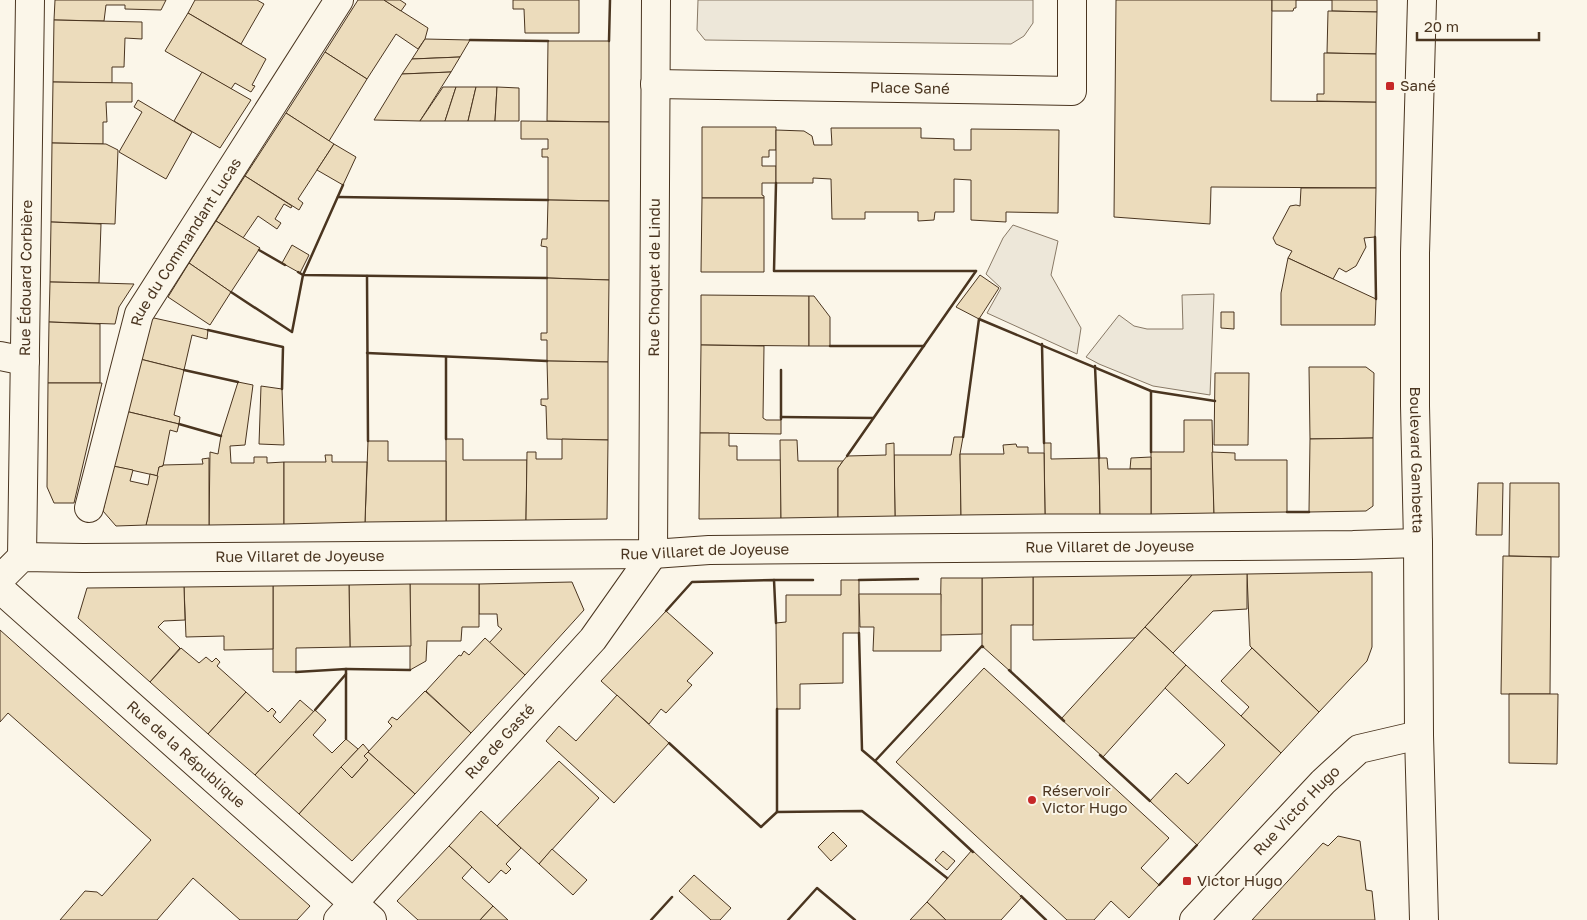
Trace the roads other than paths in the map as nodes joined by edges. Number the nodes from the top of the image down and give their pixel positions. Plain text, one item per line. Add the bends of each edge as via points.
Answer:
1 (30, 0) edge
2 (339, 0) edge
3 (656, 0) edge
4 (1072, 0) edge
5 (1422, 0) edge
6 (655, 84) junction
7 (12, 359) edge
8 (89, 508) dead end
9 (1418, 543) junction
10 (653, 554) junction
11 (22, 557) junction
12 (0, 579) edge
13 (0, 589) edge
14 (1419, 735) junction
15 (354, 914) edge
16 (1194, 920) edge
17 (1424, 920) edge

1 - 7 street, Rue Édouard Corbière
2 - 8 street, Rue du Commandant Lucas via 139,314
3 - 6 street, Rue Choquet de Lindu
4 - 6 street, Place Sané via 1072,91
5 - 9 street, Boulevard Gambetta via 1416,253
6 - 10 street, Rue Choquet de Lindu
7 - 11 street, Rue Édouard Corbière
9 - 10 street, Rue Villaret de Joyeuse via 709,550
9 - 14 street, Boulevard Gambetta
10 - 11 street, Rue Villaret de Joyeuse
10 - 15 street, Rue de Gasté via 594,639
11 - 12 street
13 - 15 street, Rue de la République
14 - 16 street, Rue Victor Hugo via 1359,749 1323,782
14 - 17 street, Boulevard Gambetta

